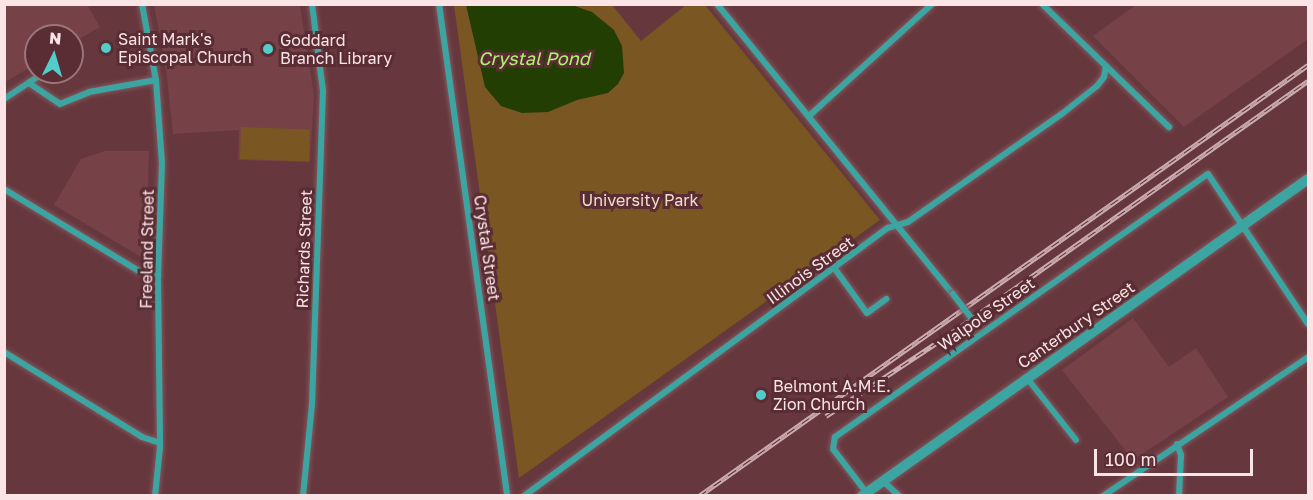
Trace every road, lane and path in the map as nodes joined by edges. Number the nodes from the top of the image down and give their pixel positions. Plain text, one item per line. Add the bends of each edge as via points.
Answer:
1 (142, 4) edge
2 (312, 4) edge
3 (439, 4) edge
4 (717, 4) edge
5 (932, 4) edge
6 (1042, 4) edge
7 (1106, 66) junction
8 (156, 80) junction
9 (26, 84) edge
10 (30, 84) edge
11 (4, 99) edge
12 (809, 116) junction
13 (1168, 128) dead end
14 (1308, 179) edge
15 (4, 189) edge
16 (1244, 225) junction
17 (898, 226) junction
18 (835, 268) junction
19 (158, 276) junction
20 (886, 298) dead end
21 (1308, 324) edge
22 (981, 330) junction
23 (4, 352) edge
24 (1308, 357) edge
25 (1027, 378) junction
26 (1076, 440) dead end
27 (160, 443) junction
28 (1177, 444) junction
29 (883, 481) junction
30 (864, 494) edge
31 (155, 495) edge
32 (303, 495) edge
33 (507, 495) edge
34 (524, 495) edge
35 (899, 495) edge
36 (1104, 495) edge
37 (1179, 495) edge

1 - 8 street, Freeland Street
2 - 32 street, Richards Street via 323,91 312,405
3 - 33 street, Crystal Street
4 - 12 street
5 - 12 street
6 - 7 street
7 - 13 street
7 - 17 street, Illinois Street via 1097,86 1063,113
8 - 10 street via 90,92 60,104
8 - 19 street, Freeland Street via 162,163
9 - 11 street
12 - 17 street
14 - 16 street, Canterbury Street
15 - 19 street via 139,272
16 - 21 street
16 - 22 street, Walpole Street via 1208,174
16 - 25 street, Canterbury Street
17 - 18 street, Illinois Street via 888,228
17 - 22 street, bridge
18 - 20 street via 867,313
18 - 34 street, Illinois Street
19 - 27 street, Freeland Street
22 - 30 street, Walpole Street via 835,437 833,449
23 - 27 street via 142,437
24 - 28 street
25 - 26 street
25 - 29 street, Canterbury Street
27 - 31 street, Freeland Street
28 - 36 street
28 - 37 street via 1181,455
29 - 30 street, Canterbury Street
29 - 35 street

